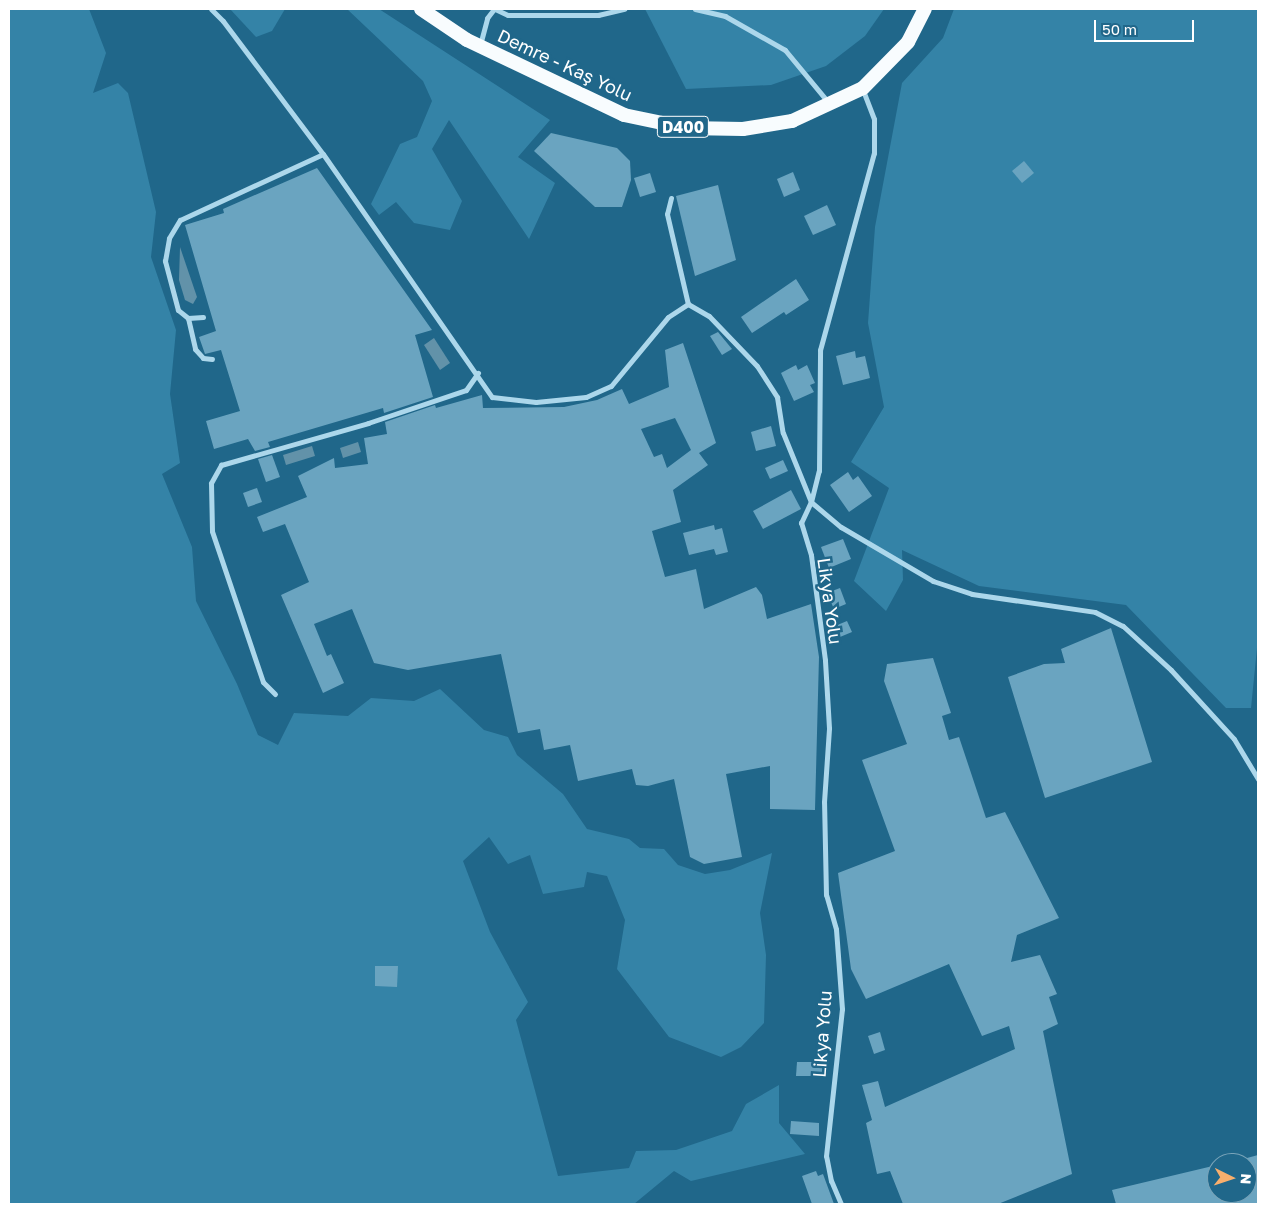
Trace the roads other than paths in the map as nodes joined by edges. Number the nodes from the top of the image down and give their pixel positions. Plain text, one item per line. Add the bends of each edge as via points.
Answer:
1 (211, 9) edge
2 (421, 9) edge
3 (494, 9) edge
4 (624, 9) edge
5 (695, 9) edge
6 (926, 9) edge
7 (480, 46) junction
8 (863, 88) junction
9 (830, 103) junction
10 (323, 154) junction
11 (671, 198) dead end
12 (688, 304) junction
13 (203, 317) dead end
14 (188, 318) junction
15 (212, 359) dead end
16 (478, 373) junction
17 (811, 502) junction
18 (275, 694) dead end
19 (1258, 779) edge
20 (841, 1204) edge

1 - 10 street
2 - 7 highway, Demre - Kaş Yolu / D400
3 - 4 street via 508,15 589,15
3 - 7 street via 487,18
5 - 9 street via 725,16 785,50
6 - 8 highway, Demre - Kaş Yolu / D400 via 908,42
7 - 9 highway, Demre - Kaş Yolu / D400 via 624,115 686,128 743,130 792,121
8 - 9 highway, Demre - Kaş Yolu / D400
8 - 17 street, Likya Yolu via 874,119 874,153 820,350 819,471
10 - 14 street via 180,220 169,238 165,261 178,310
10 - 16 street
11 - 12 street via 667,214
12 - 16 street via 668,317 611,386 586,397 536,402 492,397
12 - 17 street via 709,316 757,366 777,397 783,434
13 - 14 street
14 - 15 street via 196,349 203,358
16 - 18 street via 466,390 368,423 221,465 211,483 212,531 263,682
17 - 19 street via 841,527 933,581 972,594 1095,612 1123,626 1171,670 1234,739
17 - 20 street, Likya Yolu via 801,523 811,555 825,660 829,728 824,802 826,895 836,929 842,1009 826,1156 831,1181

